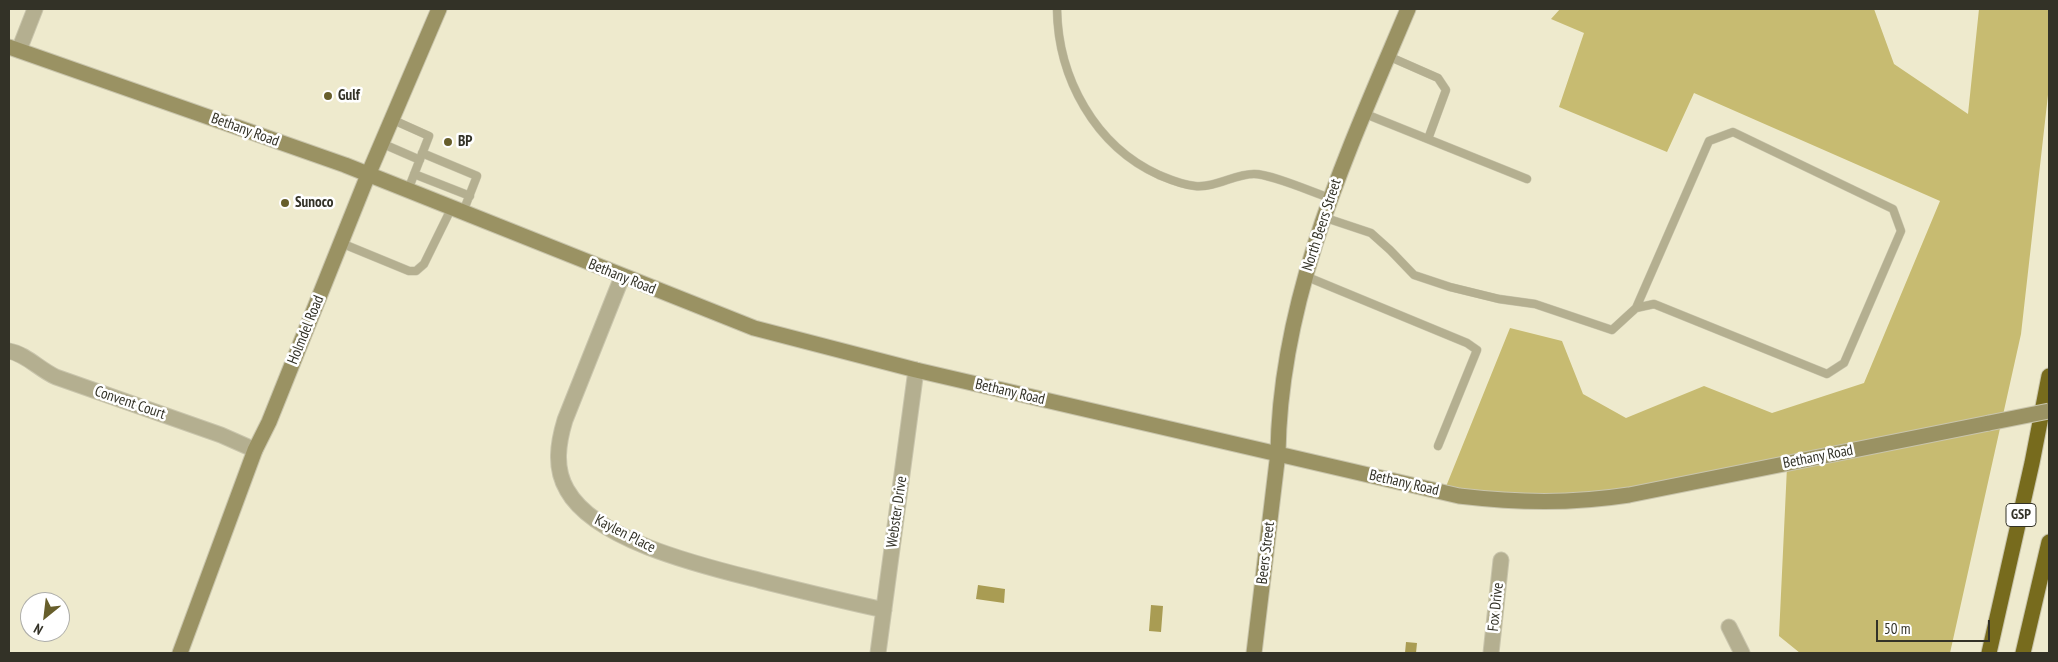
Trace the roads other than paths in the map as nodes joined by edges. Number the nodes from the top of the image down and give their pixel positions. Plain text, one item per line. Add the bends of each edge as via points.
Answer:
1 (35, 9) edge
2 (439, 9) edge
3 (1057, 9) edge
4 (1408, 9) edge
5 (14, 48) edge
6 (1388, 56) junction
7 (1363, 113) junction
8 (391, 119) junction
9 (1428, 139) junction
10 (381, 144) junction
11 (421, 156) junction
12 (414, 174) junction
13 (368, 175) junction
14 (1527, 179) dead end
15 (408, 190) junction
16 (470, 196) junction
17 (1330, 198) junction
18 (458, 210) junction
19 (1324, 217) junction
20 (341, 243) junction
21 (1305, 276) junction
22 (622, 277) junction
23 (1636, 308) junction
24 (9, 351) edge
25 (916, 370) junction
26 (2049, 376) edge
27 (2049, 411) edge
28 (1438, 446) dead end
29 (255, 450) junction
30 (1278, 453) junction
31 (2049, 542) edge
32 (1501, 560) dead end
33 (884, 610) junction
34 (1729, 627) dead end
35 (180, 653) edge
36 (878, 653) edge
37 (1256, 653) edge
38 (1491, 653) edge
39 (1742, 653) edge
40 (1988, 653) edge
41 (2023, 653) edge

1 - 5 street
2 - 8 street, Holmdel Road
3 - 17 lane via 1062,46 1074,90 1101,131 1134,161 1177,183 1207,187 1244,175 1263,175
4 - 6 street, North Beers Street
5 - 13 street, Bethany Road
6 - 7 street, North Beers Street
6 - 9 lane via 1438,78 1446,90
7 - 9 lane
7 - 17 street, North Beers Street
8 - 10 street, Holmdel Road
8 - 11 lane via 429,136
9 - 14 lane
10 - 11 lane
10 - 13 street, Holmdel Road
11 - 12 lane
11 - 16 lane via 478,176
12 - 15 lane
12 - 16 lane
13 - 15 street, Bethany Road
13 - 20 street, Holmdel Road
15 - 18 street, Bethany Road
16 - 18 lane
17 - 19 street, North Beers Street
18 - 20 lane via 424,264 416,271 408,271
18 - 22 street, Bethany Road
19 - 21 street, North Beers Street
19 - 23 lane via 1370,233 1414,275 1450,287 1534,304 1612,330
20 - 29 street, Holmdel Road
21 - 28 lane via 1477,350
21 - 30 street, North Beers Street via 1293,327 1280,411
22 - 25 street, Bethany Road via 754,328
22 - 33 street, Kaylen Place via 559,439 558,459 563,482 580,508 594,520 673,557
23 - 23 lane via 1654,304 1827,374 1844,363 1901,231 1893,209 1733,132 1709,141
24 - 29 street, Convent Court via 56,377
25 - 30 street, Bethany Road
25 - 33 street, Webster Drive
26 - 40 highway, GSP
27 - 30 street, Bethany Road, bridge via 1629,495 1565,503 1510,502 1459,496
29 - 35 street, Holmdel Road
30 - 37 street, Beers Street
31 - 41 highway, GSP
32 - 38 street, Fox Drive
33 - 36 street, Webster Drive
34 - 39 street

